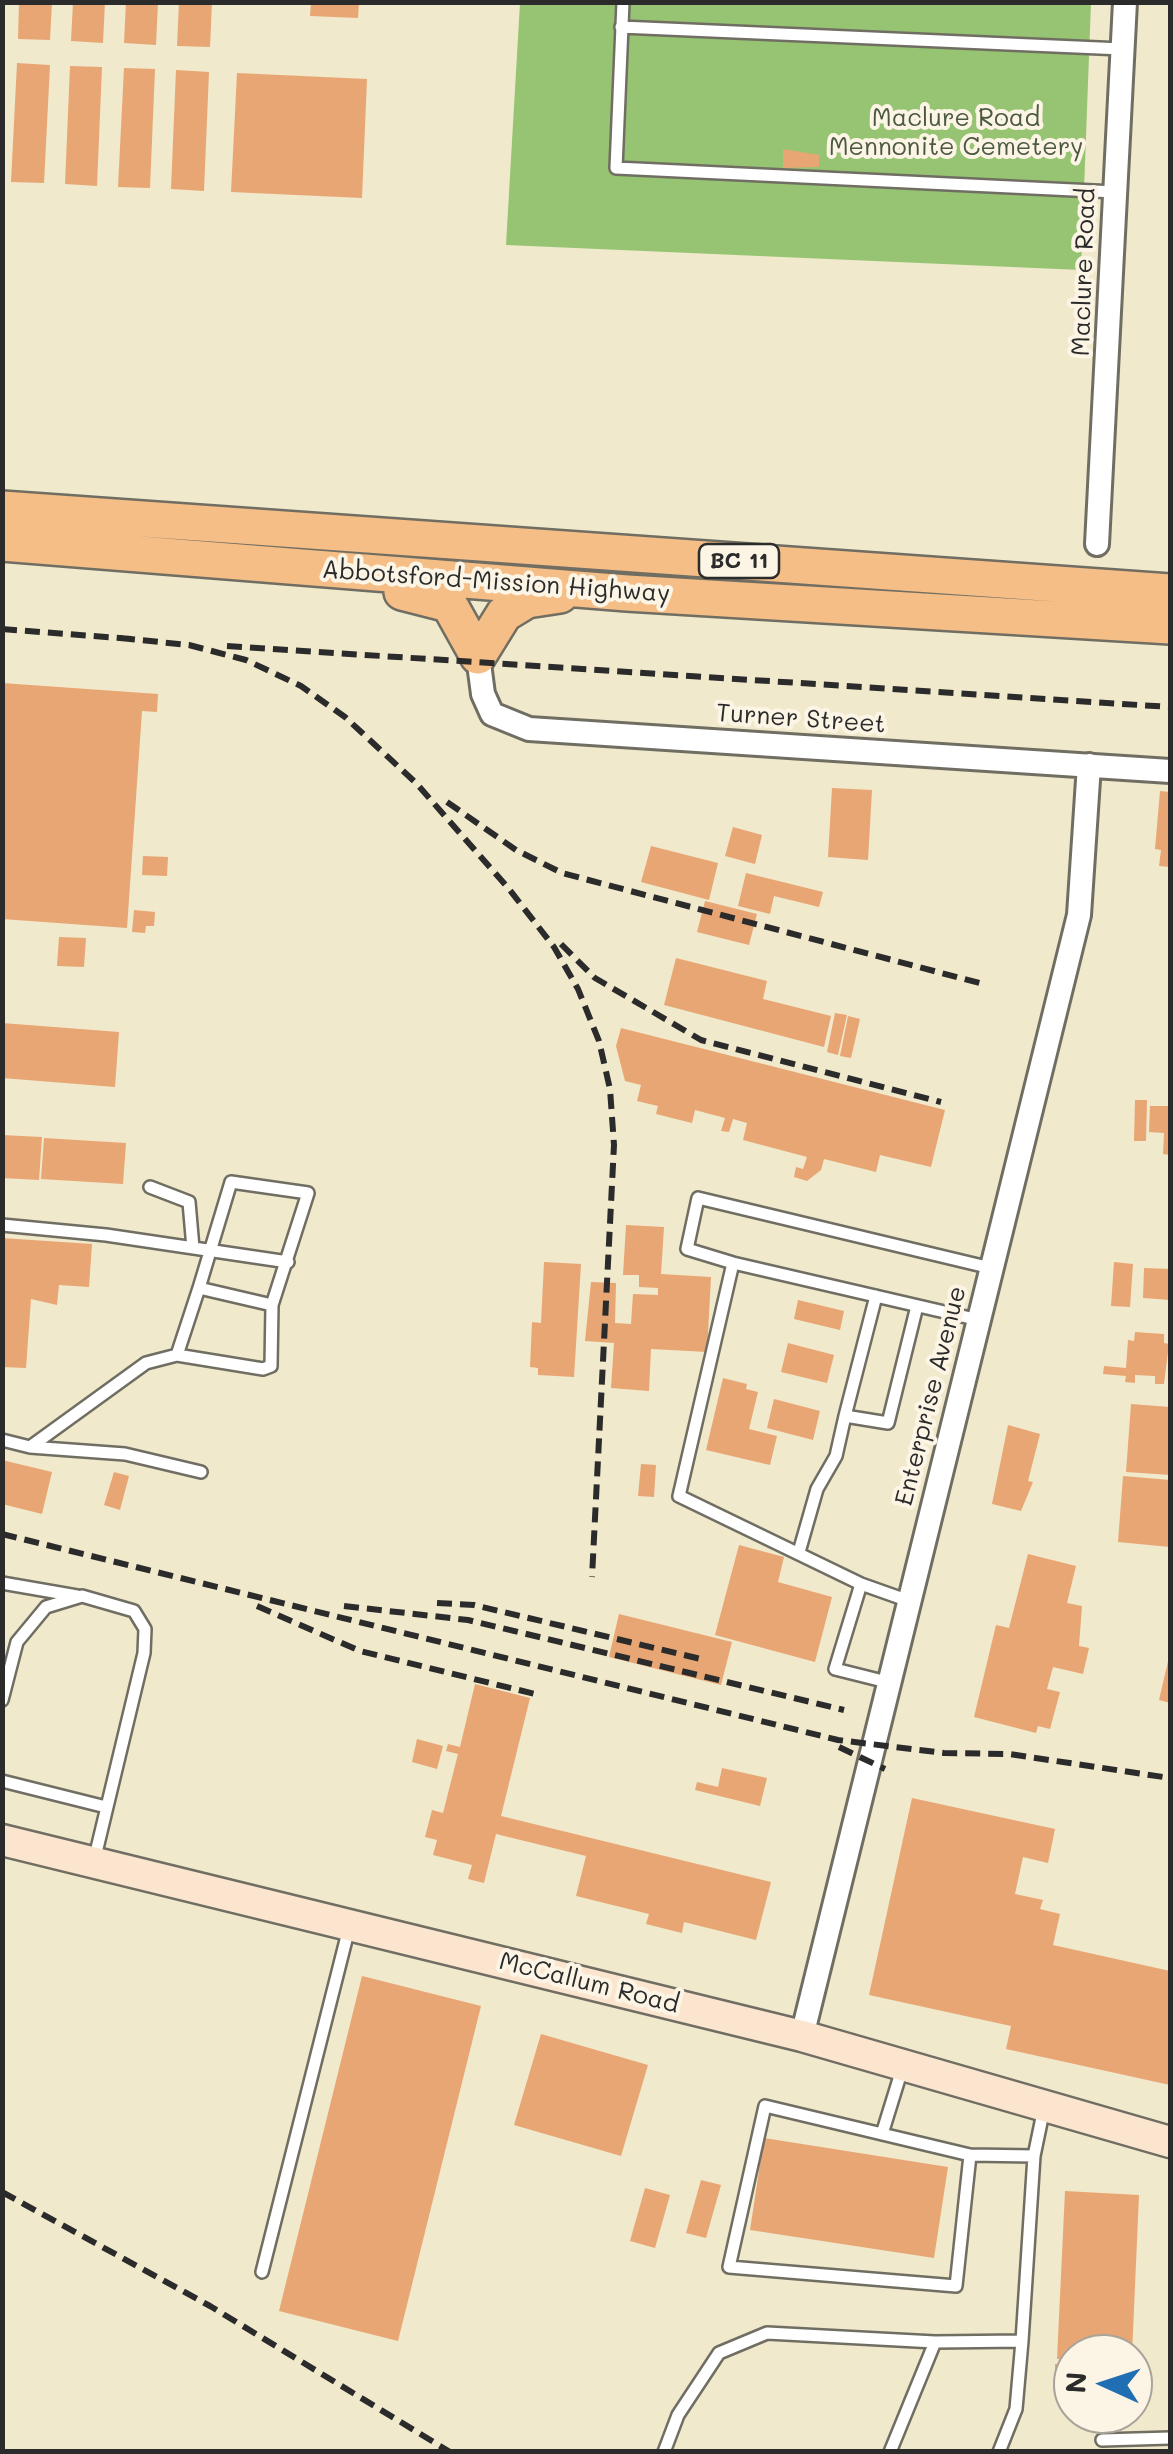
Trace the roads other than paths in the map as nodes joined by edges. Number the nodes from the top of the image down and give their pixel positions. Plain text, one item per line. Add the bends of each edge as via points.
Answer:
1 (622, 2) edge
2 (1125, 2) edge
3 (621, 28) junction
4 (1122, 49) junction
5 (1115, 192) junction
6 (2, 495) edge
7 (2, 510) edge
8 (29, 534) edge
9 (1097, 544) dead end
10 (1170, 592) edge
11 (628, 593) junction
12 (1170, 626) edge
13 (478, 656) junction
14 (1089, 765) junction
15 (1170, 771) edge
16 (150, 1187) dead end
17 (2, 1225) edge
18 (193, 1248) junction
19 (211, 1251) junction
20 (288, 1262) junction
21 (733, 1263) junction
22 (991, 1268) junction
23 (199, 1288) junction
24 (876, 1296) junction
25 (272, 1305) junction
26 (917, 1306) junction
27 (979, 1320) junction
28 (176, 1355) junction
29 (845, 1416) junction
30 (2, 1440) edge
31 (30, 1447) junction
32 (202, 1472) dead end
33 (800, 1552) junction
34 (2, 1583) edge
35 (861, 1584) junction
36 (82, 1596) junction
37 (909, 1601) junction
38 (8, 1654) edge
39 (890, 1684) junction
40 (2, 1700) edge
41 (2, 1782) edge
42 (106, 1807) junction
43 (2, 1840) edge
44 (94, 1861) junction
45 (350, 1924) junction
46 (802, 2036) junction
47 (903, 2064) junction
48 (1045, 2104) junction
49 (882, 2134) junction
50 (1170, 2142) edge
51 (970, 2156) junction
52 (1034, 2156) junction
53 (262, 2272) dead end
54 (1022, 2341) junction
55 (935, 2342) junction
56 (1170, 2438) edge
57 (1102, 2440) dead end
58 (664, 2452) edge
59 (890, 2452) edge
60 (998, 2452) edge

1 - 3 lane
2 - 4 street, Maclure Road
3 - 4 lane
3 - 5 lane via 616,168
4 - 5 street, Maclure Road
5 - 9 street, Maclure Road
6 - 8 highway
7 - 8 highway, Abbotsford-Mission Highway / BC 11
8 - 10 highway, Abbotsford-Mission Highway / BC 11
8 - 11 highway, Abbotsford-Mission Highway / BC 11
8 - 13 highway via 75,563 432,597 449,604
11 - 12 highway, Abbotsford-Mission Highway / BC 11
11 - 13 highway via 527,600 504,614
13 - 14 street, Turner Street via 482,694 492,714 529,729
14 - 15 street, Turner Street
14 - 22 street, Enterprise Avenue via 1079,915
16 - 18 lane via 190,1202
17 - 18 lane
18 - 19 lane
19 - 20 lane
19 - 20 lane via 230,1182 308,1193
19 - 23 lane
20 - 25 lane
21 - 22 lane via 686,1249 698,1198
21 - 24 lane
21 - 33 lane via 679,1496
22 - 27 street, Enterprise Avenue
23 - 25 lane
23 - 28 lane
24 - 26 lane
24 - 29 lane
25 - 28 lane via 271,1366
26 - 27 lane
26 - 29 lane via 888,1423
27 - 37 street, Enterprise Avenue
28 - 31 lane via 146,1362
29 - 33 lane
30 - 31 lane
31 - 32 lane via 125,1454
33 - 35 lane
34 - 36 lane
35 - 37 lane
35 - 39 lane via 835,1669
36 - 38 lane via 46,1607
36 - 42 lane via 134,1611 144,1629
37 - 39 street, Enterprise Avenue
38 - 40 lane
39 - 46 street, Enterprise Avenue
41 - 42 lane
42 - 44 lane
43 - 44 main road, McCallum Road
44 - 45 main road, McCallum Road
45 - 46 main road, McCallum Road
45 - 53 lane
46 - 47 main road, McCallum Road
47 - 48 main road, McCallum Road
47 - 49 lane
48 - 50 main road, McCallum Road
48 - 52 lane
49 - 51 lane
49 - 51 lane via 764,2106 729,2267 956,2286
51 - 52 lane
52 - 54 lane
54 - 55 lane
54 - 60 lane via 1016,2409
55 - 58 lane via 767,2333 719,2354 678,2415
55 - 59 lane
56 - 57 lane

